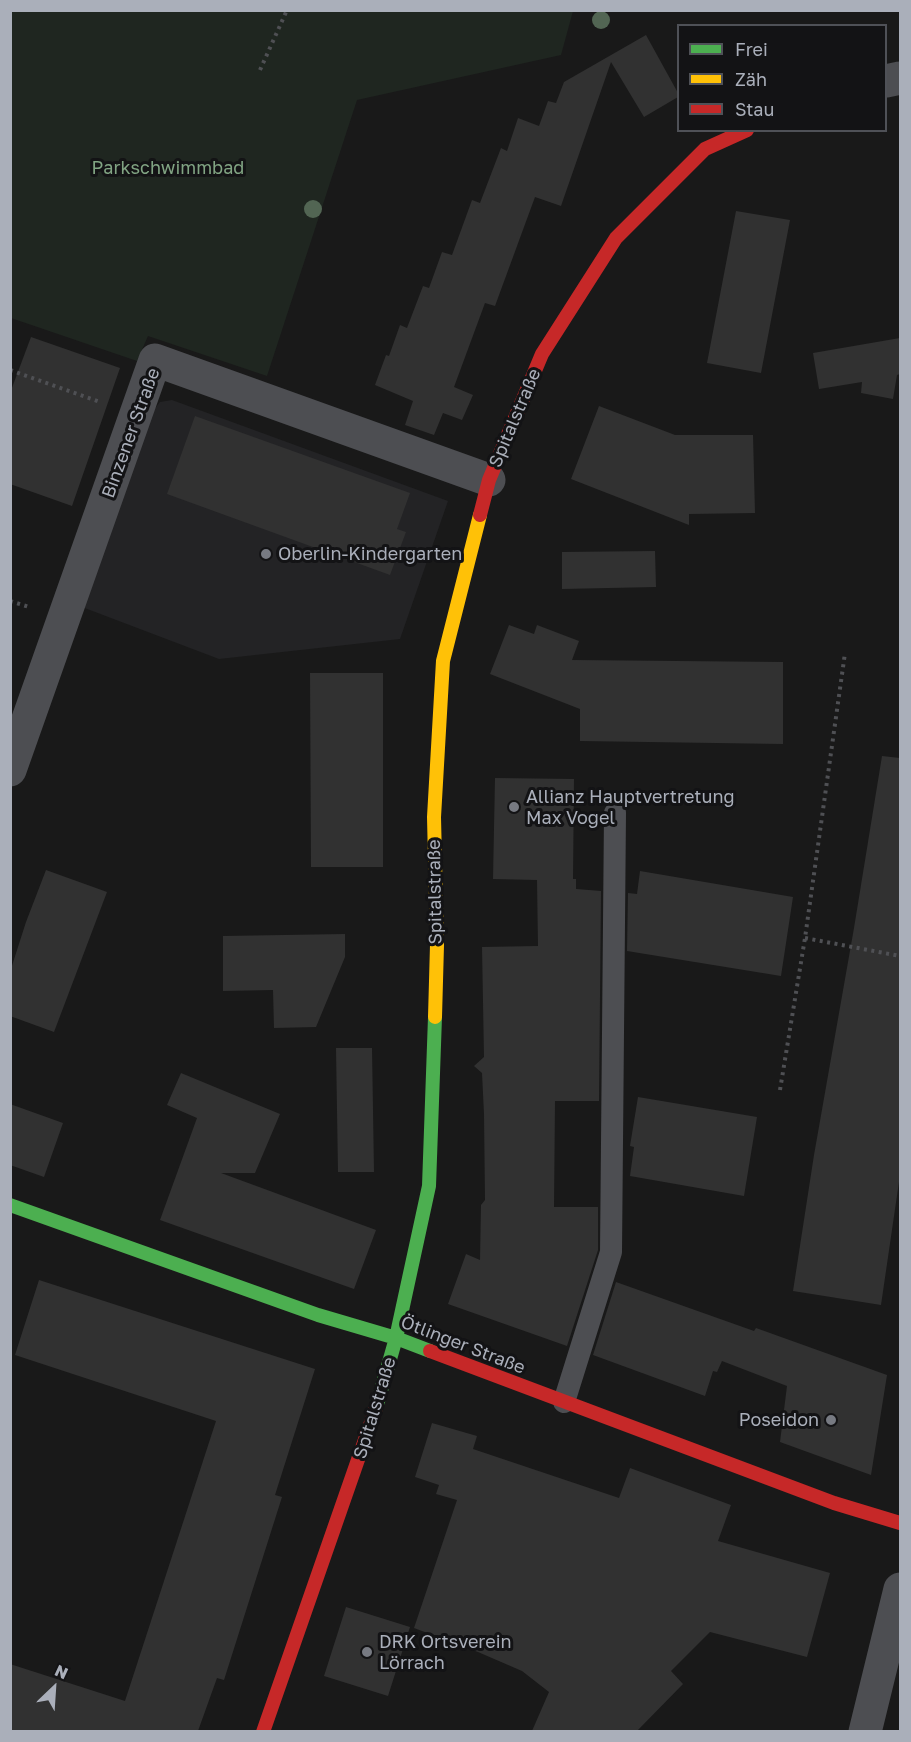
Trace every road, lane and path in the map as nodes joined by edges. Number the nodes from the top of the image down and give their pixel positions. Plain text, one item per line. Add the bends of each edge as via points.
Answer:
1 (287, 10) edge
2 (260, 70) dead end
3 (742, 132) edge
4 (10, 370) edge
5 (137, 415) junction
6 (489, 480) junction
7 (845, 653) dead end
8 (10, 770) edge
9 (615, 813) dead end
10 (806, 938) junction
11 (900, 956) edge
12 (780, 1090) dead end
13 (10, 1205) edge
14 (396, 1338) junction
15 (564, 1402) junction
16 (900, 1523) edge
17 (900, 1589) edge
18 (263, 1731) edge
19 (865, 1731) edge

1 - 2 path
3 - 6 street, Spitalstraße via 705,148 616,238 542,354
4 - 5 path
5 - 6 street, Binzener Straße via 155,360
5 - 8 street, Binzener Straße
6 - 14 street, Spitalstraße via 443,661 434,817 436,945 429,1186
7 - 10 path
9 - 15 lane via 611,1252
10 - 11 path
10 - 12 path
13 - 14 street, Ötlinger Straße via 318,1315
14 - 15 street, Ötlinger Straße
14 - 18 street, Spitalstraße via 370,1430
15 - 16 street, Ötlinger Straße via 834,1503
17 - 19 street

